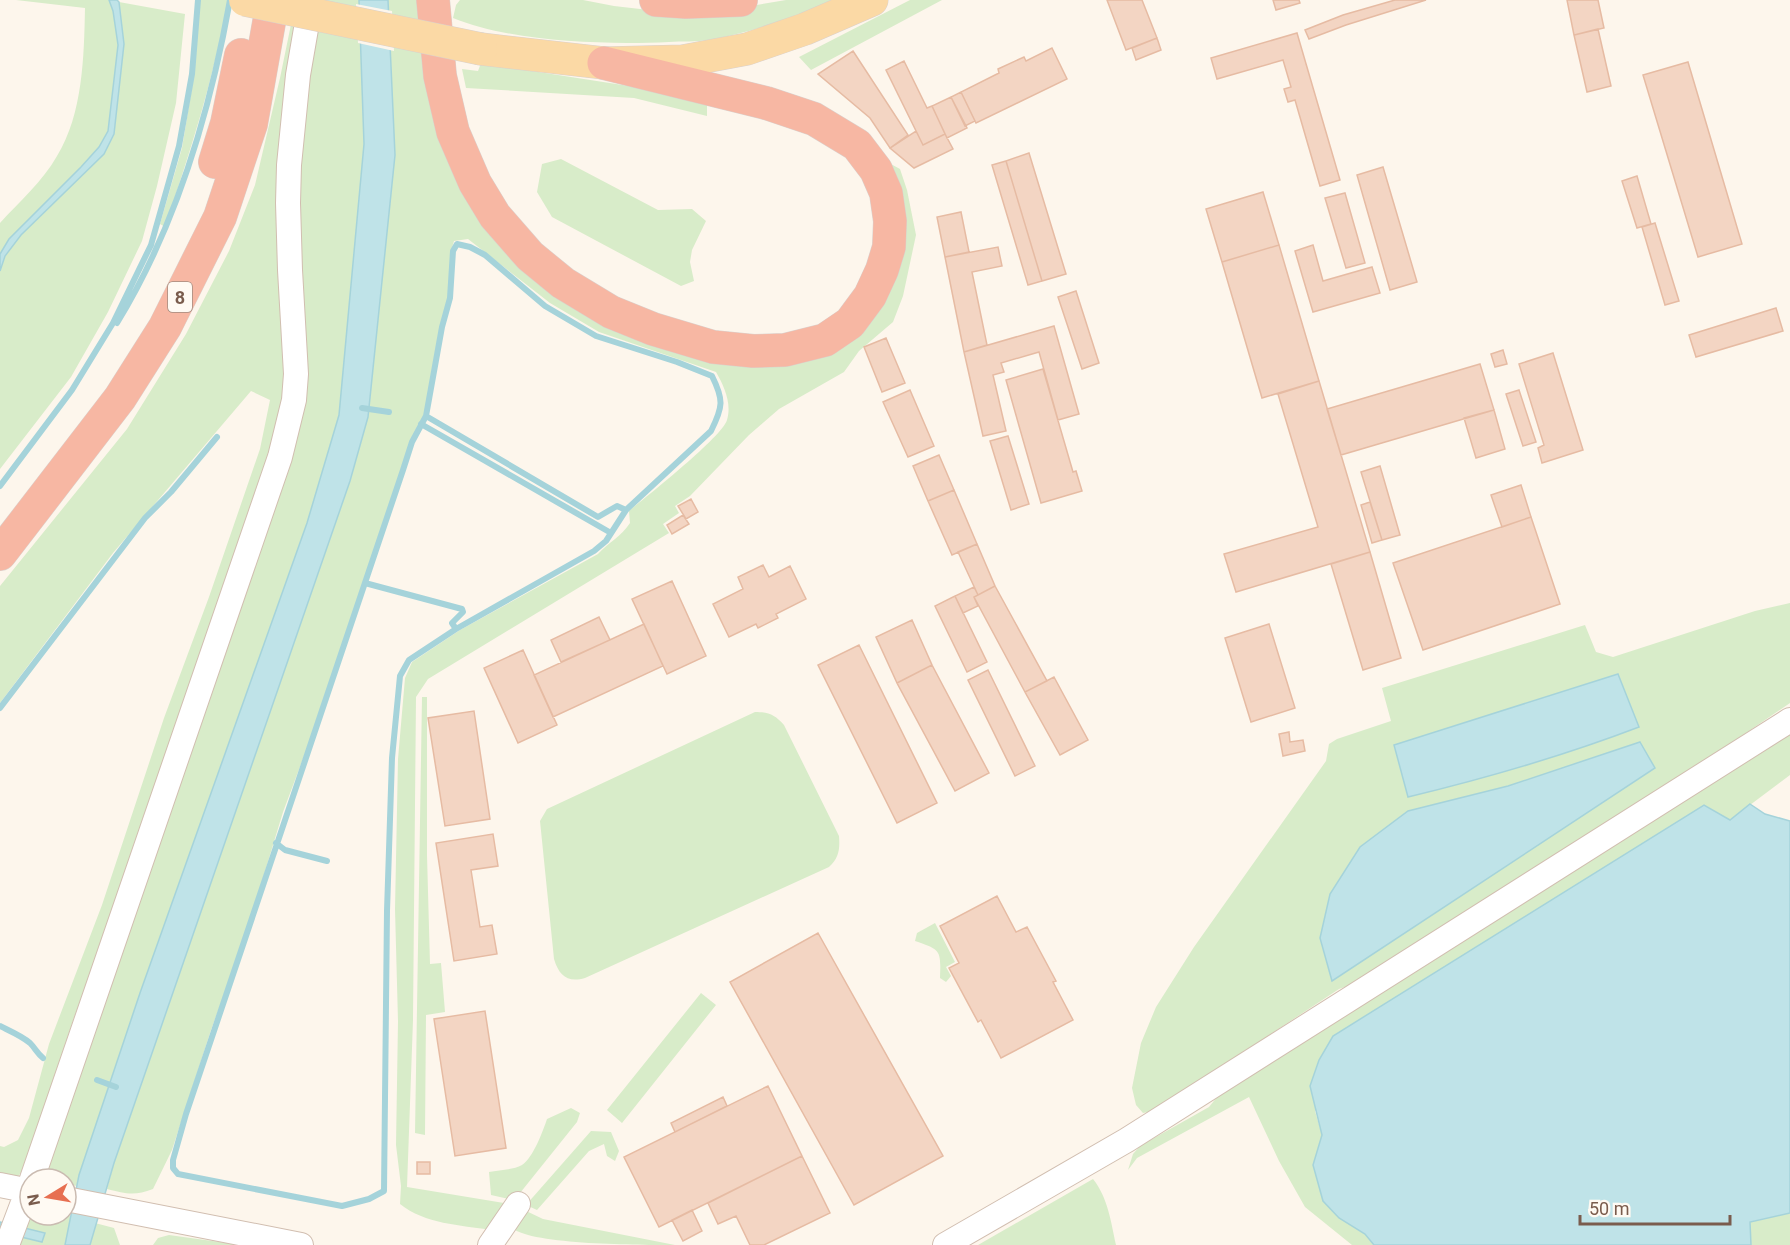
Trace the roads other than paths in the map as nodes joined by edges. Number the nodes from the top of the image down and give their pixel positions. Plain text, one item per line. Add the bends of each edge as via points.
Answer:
1 (245, 0) edge
2 (252, 0) edge
3 (273, 0) edge
4 (312, 0) edge
5 (433, 0) edge
6 (656, 0) edge
7 (741, 0) edge
8 (872, 0) edge
9 (604, 63) junction
10 (0, 520) edge
11 (0, 554) edge
12 (1790, 720) edge
13 (37, 1167) edge
14 (0, 1185) edge
15 (18, 1186) edge
16 (78, 1201) edge
17 (518, 1204) dead end
18 (18, 1217) edge
19 (11, 1235) edge
20 (301, 1245) edge
21 (490, 1245) edge
22 (945, 1245) edge

1 - 9 main road, bridge via 481,49
2 - 10 highway, 8 via 227,123 203,200 150,314 106,386
3 - 11 highway, 8 via 251,124 220,217 165,327 120,398
4 - 13 street via 298,75 289,165 294,399 280,458
5 - 9 highway via 447,110 475,183 495,216 530,256 563,283 611,312 713,346 785,350 825,340 850,323 870,296 889,247 886,193 876,170 857,145 814,119 776,106
6 - 7 highway
8 - 9 main road via 747,49 683,61
12 - 22 street via 1127,1140
14 - 15 street
16 - 20 street
17 - 21 street
18 - 19 street

